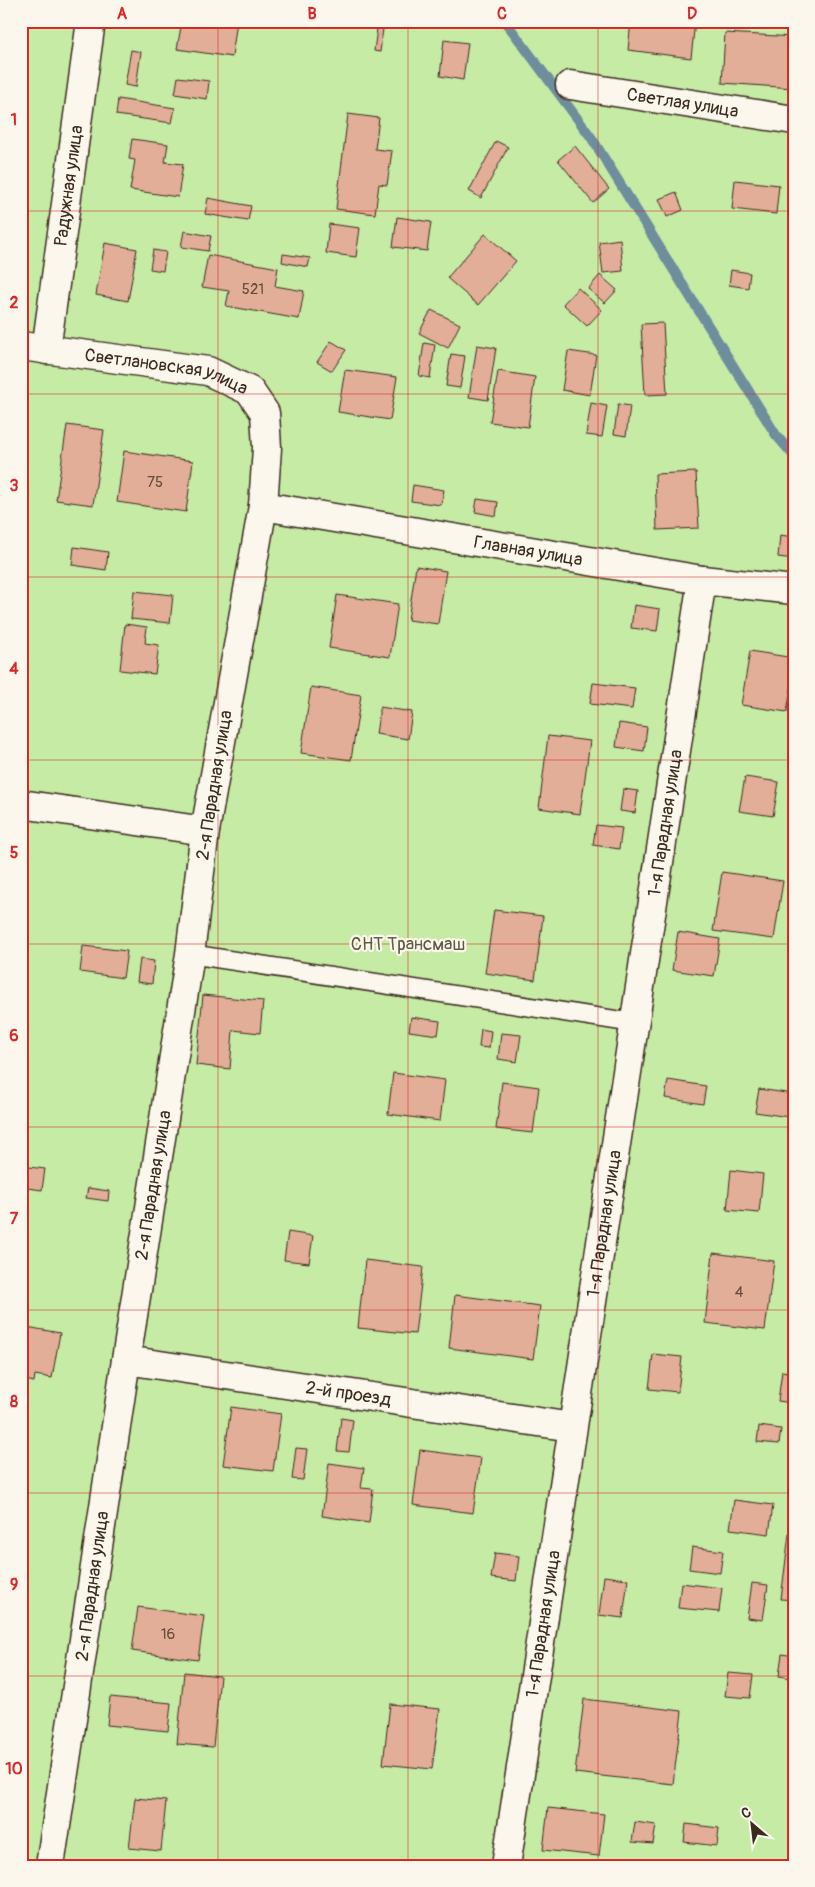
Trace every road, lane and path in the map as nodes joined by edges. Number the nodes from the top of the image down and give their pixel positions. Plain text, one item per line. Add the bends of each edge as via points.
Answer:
1 (91, 21) edge
2 (570, 85) dead end
3 (794, 120) edge
4 (34, 348) edge
5 (263, 506) junction
6 (702, 580) junction
7 (794, 590) edge
8 (21, 804) edge
9 (204, 831) junction
10 (190, 954) junction
11 (634, 1023) junction
12 (126, 1360) junction
13 (572, 1427) junction
14 (50, 1866) edge
15 (506, 1866) edge

1 - 4 street, Радужная улица
2 - 3 street, Светлая улица
4 - 5 street, Светлановская улица via 208,371 250,391 265,414 267,448
5 - 6 street, Главная улица
5 - 9 street, 2-я Парадная улица
6 - 7 street, Главная улица
6 - 11 street, 1-я Парадная улица
8 - 9 street
9 - 10 street, 2-я Парадная улица
10 - 11 lane
10 - 12 street, 2-я Парадная улица
11 - 13 street, 1-я Парадная улица
12 - 13 street, 2-й проезд
12 - 14 street, 2-я Парадная улица
13 - 15 street, 1-я Парадная улица

